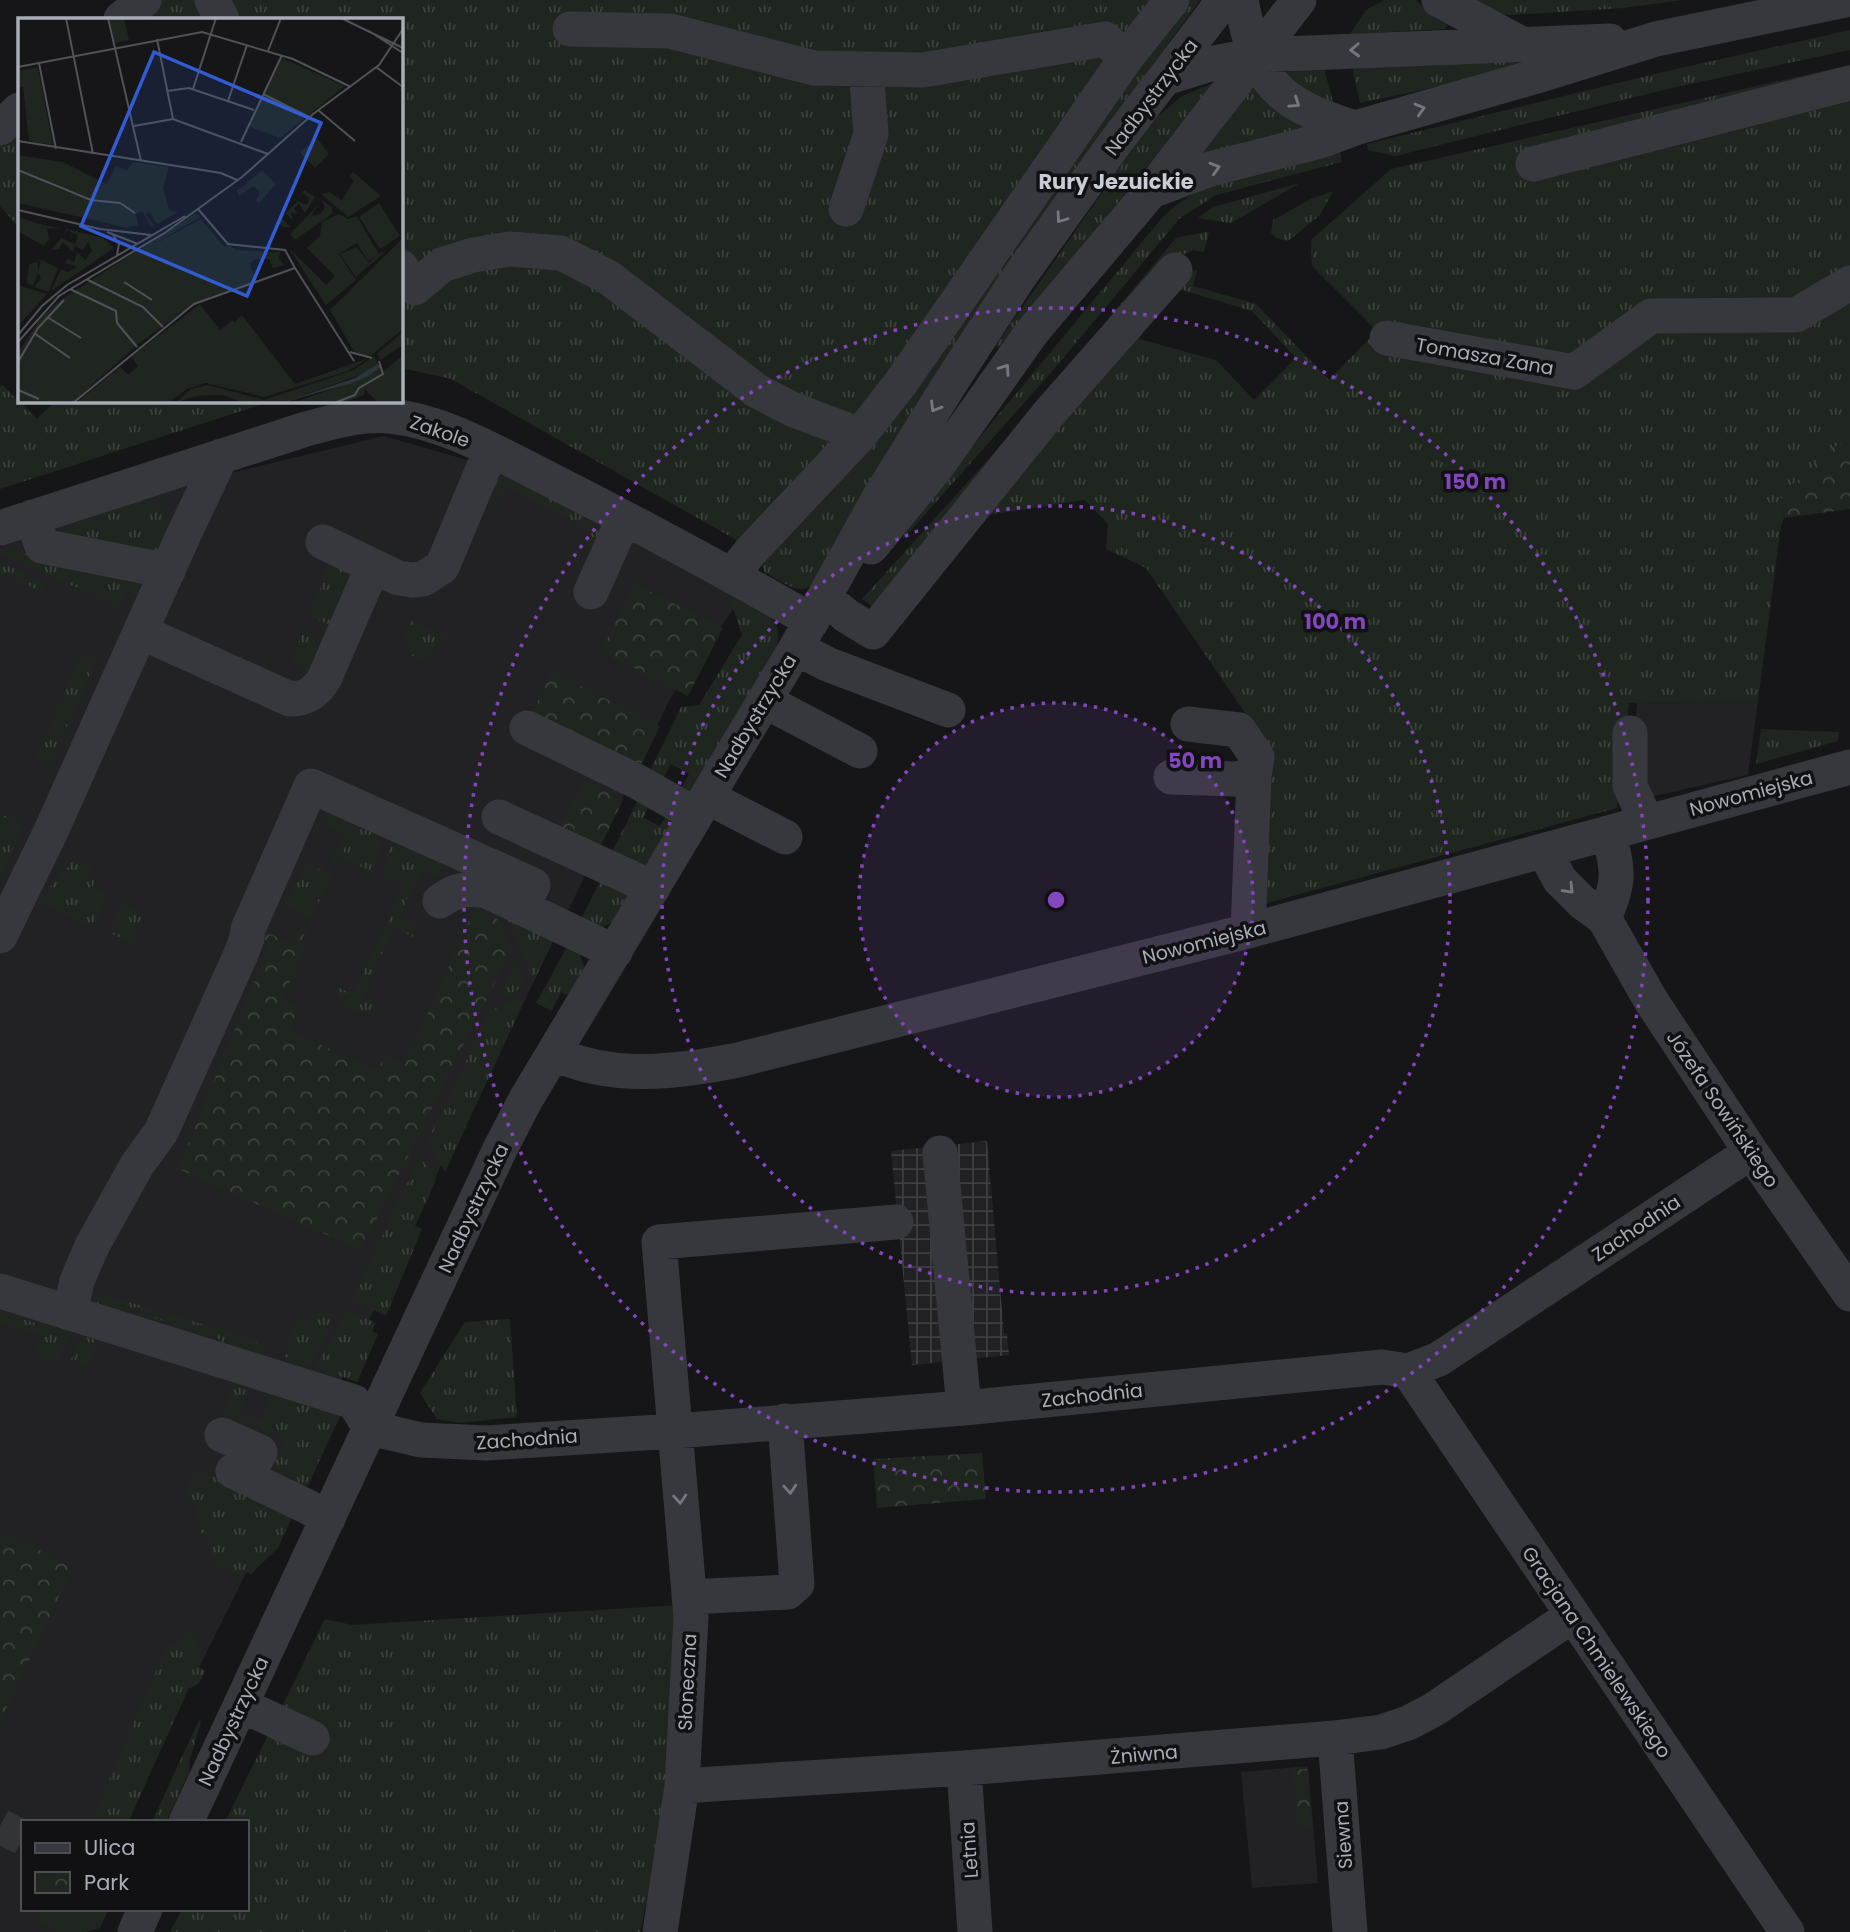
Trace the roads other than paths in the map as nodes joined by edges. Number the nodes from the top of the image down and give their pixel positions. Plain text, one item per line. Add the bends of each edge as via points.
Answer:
1 (144, 0) edge
2 (212, 0) edge
3 (1172, 0) edge
4 (1224, 0) edge
5 (1241, 0) edge
6 (1299, 0) edge
7 (1439, 0) edge
8 (1845, 0) edge
9 (122, 18) edge
10 (221, 18) edge
11 (570, 29) dead end
12 (1656, 39) junction
13 (1521, 43) junction
14 (1255, 55) junction
15 (1126, 58) junction
16 (866, 69) junction
17 (1165, 78) junction
18 (1850, 83) edge
19 (18, 111) edge
20 (0, 128) edge
21 (1354, 128) junction
22 (1533, 164) dead end
23 (1151, 191) junction
24 (846, 209) dead end
25 (402, 268) edge
26 (1175, 270) dead end
27 (1850, 283) edge
28 (1387, 338) dead end
29 (860, 435) junction
30 (491, 450) junction
31 (222, 456) junction
32 (624, 518) junction
33 (16, 523) edge
34 (323, 542) dead end
35 (373, 566) junction
36 (168, 571) junction
37 (732, 575) junction
38 (592, 592) dead end
39 (812, 623) junction
40 (141, 632) junction
41 (765, 701) junction
42 (948, 710) dead end
43 (1188, 724) dead end
44 (527, 728) dead end
45 (1630, 733) dead end
46 (860, 751) dead end
47 (1850, 766) edge
48 (1254, 776) junction
49 (1171, 777) dead end
50 (702, 806) junction
51 (499, 817) dead end
52 (1646, 821) junction
53 (1608, 833) junction
54 (785, 837) dead end
55 (1544, 850) junction
56 (653, 888) junction
57 (440, 901) dead end
58 (521, 908) junction
59 (1604, 918) junction
60 (1248, 931) junction
61 (0, 936) edge
62 (615, 952) junction
63 (554, 1053) junction
64 (1751, 1152) junction
65 (940, 1153) dead end
66 (896, 1222) dead end
67 (0, 1291) edge
68 (1850, 1294) edge
69 (70, 1312) junction
70 (1408, 1371) junction
71 (964, 1408) junction
72 (785, 1421) junction
73 (370, 1428) junction
74 (675, 1431) junction
75 (222, 1435) dead end
76 (328, 1519) junction
77 (689, 1597) junction
78 (1573, 1615) junction
79 (241, 1705) junction
80 (312, 1738) dead end
81 (1335, 1738) junction
82 (964, 1769) junction
83 (682, 1786) junction
84 (187, 1820) edge
85 (144, 1911) edge
86 (135, 1932) edge
87 (660, 1932) edge
88 (975, 1932) edge
89 (1350, 1932) edge
90 (1787, 1932) edge

1 - 9 street
2 - 10 street
3 - 15 street
4 - 17 street, Nadbystrzycka
5 - 14 street
6 - 14 street, Nadbystrzycka
7 - 13 street
8 - 12 street
11 - 16 street via 670,31 814,68
12 - 13 street
21 -> 12 street
13 -> 14 street
14 - 17 street
14 -> 21 street via 1269,81 1286,97
14 - 23 street, Nadbystrzycka
15 - 16 street via 1105,38 923,70
15 - 29 street
16 - 24 street via 871,134
17 -> 39 street, Nadbystrzycka via 1019,276 879,498
18 - 22 street
19 - 20 street
23 -> 21 street via 1210,169
39 -> 23 street, Nadbystrzycka via 938,465 1032,332
25 - 29 street via 415,288 442,265 473,255 509,249 561,253 608,277 757,391
26 - 39 street via 1050,412 873,632 846,616
27 - 28 street, Tomasza Zana via 1797,315 1650,316 1574,372
29 - 37 street
30 - 31 street, Zakole via 437,426 372,415 306,429
30 - 32 street, Zakole
30 - 35 street via 442,567 412,580
31 - 33 street, Zakole
31 - 36 street
32 - 37 street, Zakole
32 - 38 street
33 - 36 street via 42,547
34 - 35 street
35 - 40 street via 320,686 298,699
36 - 40 street
37 - 39 street, Zakole
39 - 41 street, Nadbystrzycka
39 - 42 street via 827,664
40 - 61 street
41 - 46 street
41 - 50 street, Nadbystrzycka
43 - 48 street via 1239,730 1257,757
44 - 50 street via 638,782
45 - 52 street via 1630,786
47 - 52 street, Nowomiejska
48 - 49 street
48 - 60 street
50 - 54 street
50 - 56 street, Nadbystrzycka
51 - 56 street
52 - 53 street, Nowomiejska
53 - 55 street, Nowomiejska
53 - 59 street via 1617,881
55 -> 59 street, Józefa Sowińskiego via 1560,880
55 - 60 street, Nowomiejska
56 - 62 street, Nadbystrzycka
57 - 58 street via 453,891 470,889 487,891
58 - 62 street
58 - 69 street via 533,885 311,786 161,1132 137,1164 92,1246
59 - 64 street, Józefa Sowińskiego via 1650,999
60 - 63 street, Nowomiejska via 736,1050 699,1068 654,1062 603,1069
62 - 63 street, Nadbystrzycka
63 - 73 street, Nadbystrzycka via 500,1149
64 - 68 street, Józefa Sowińskiego
64 - 70 street, Zachodnia via 1439,1359
65 - 71 street
66 - 74 street, Słoneczna via 659,1242
67 - 69 street
69 - 73 street via 354,1402
70 - 71 street, Zachodnia via 1382,1367
70 - 78 street, Gracjana Chmielewskiego
71 - 72 street, Zachodnia
72 - 74 street, Zachodnia
72 -> 77 street via 797,1584 788,1592
73 - 74 street, Zachodnia via 447,1443
73 - 76 street, Nadbystrzycka
74 -> 77 street, Słoneczna
75 - 76 street via 260,1452 240,1474
76 - 79 street, Nadbystrzycka
77 - 83 street, Słoneczna
78 - 81 street, Żniwna via 1408,1723
78 - 90 street, Gracjana Chmielewskiego
79 - 80 street
79 - 84 street, Nadbystrzycka
81 - 82 street, Żniwna
81 - 89 street, Siewna
82 - 83 street, Żniwna
82 - 88 street, Letnia
83 - 87 street, Słoneczna
85 - 86 street

